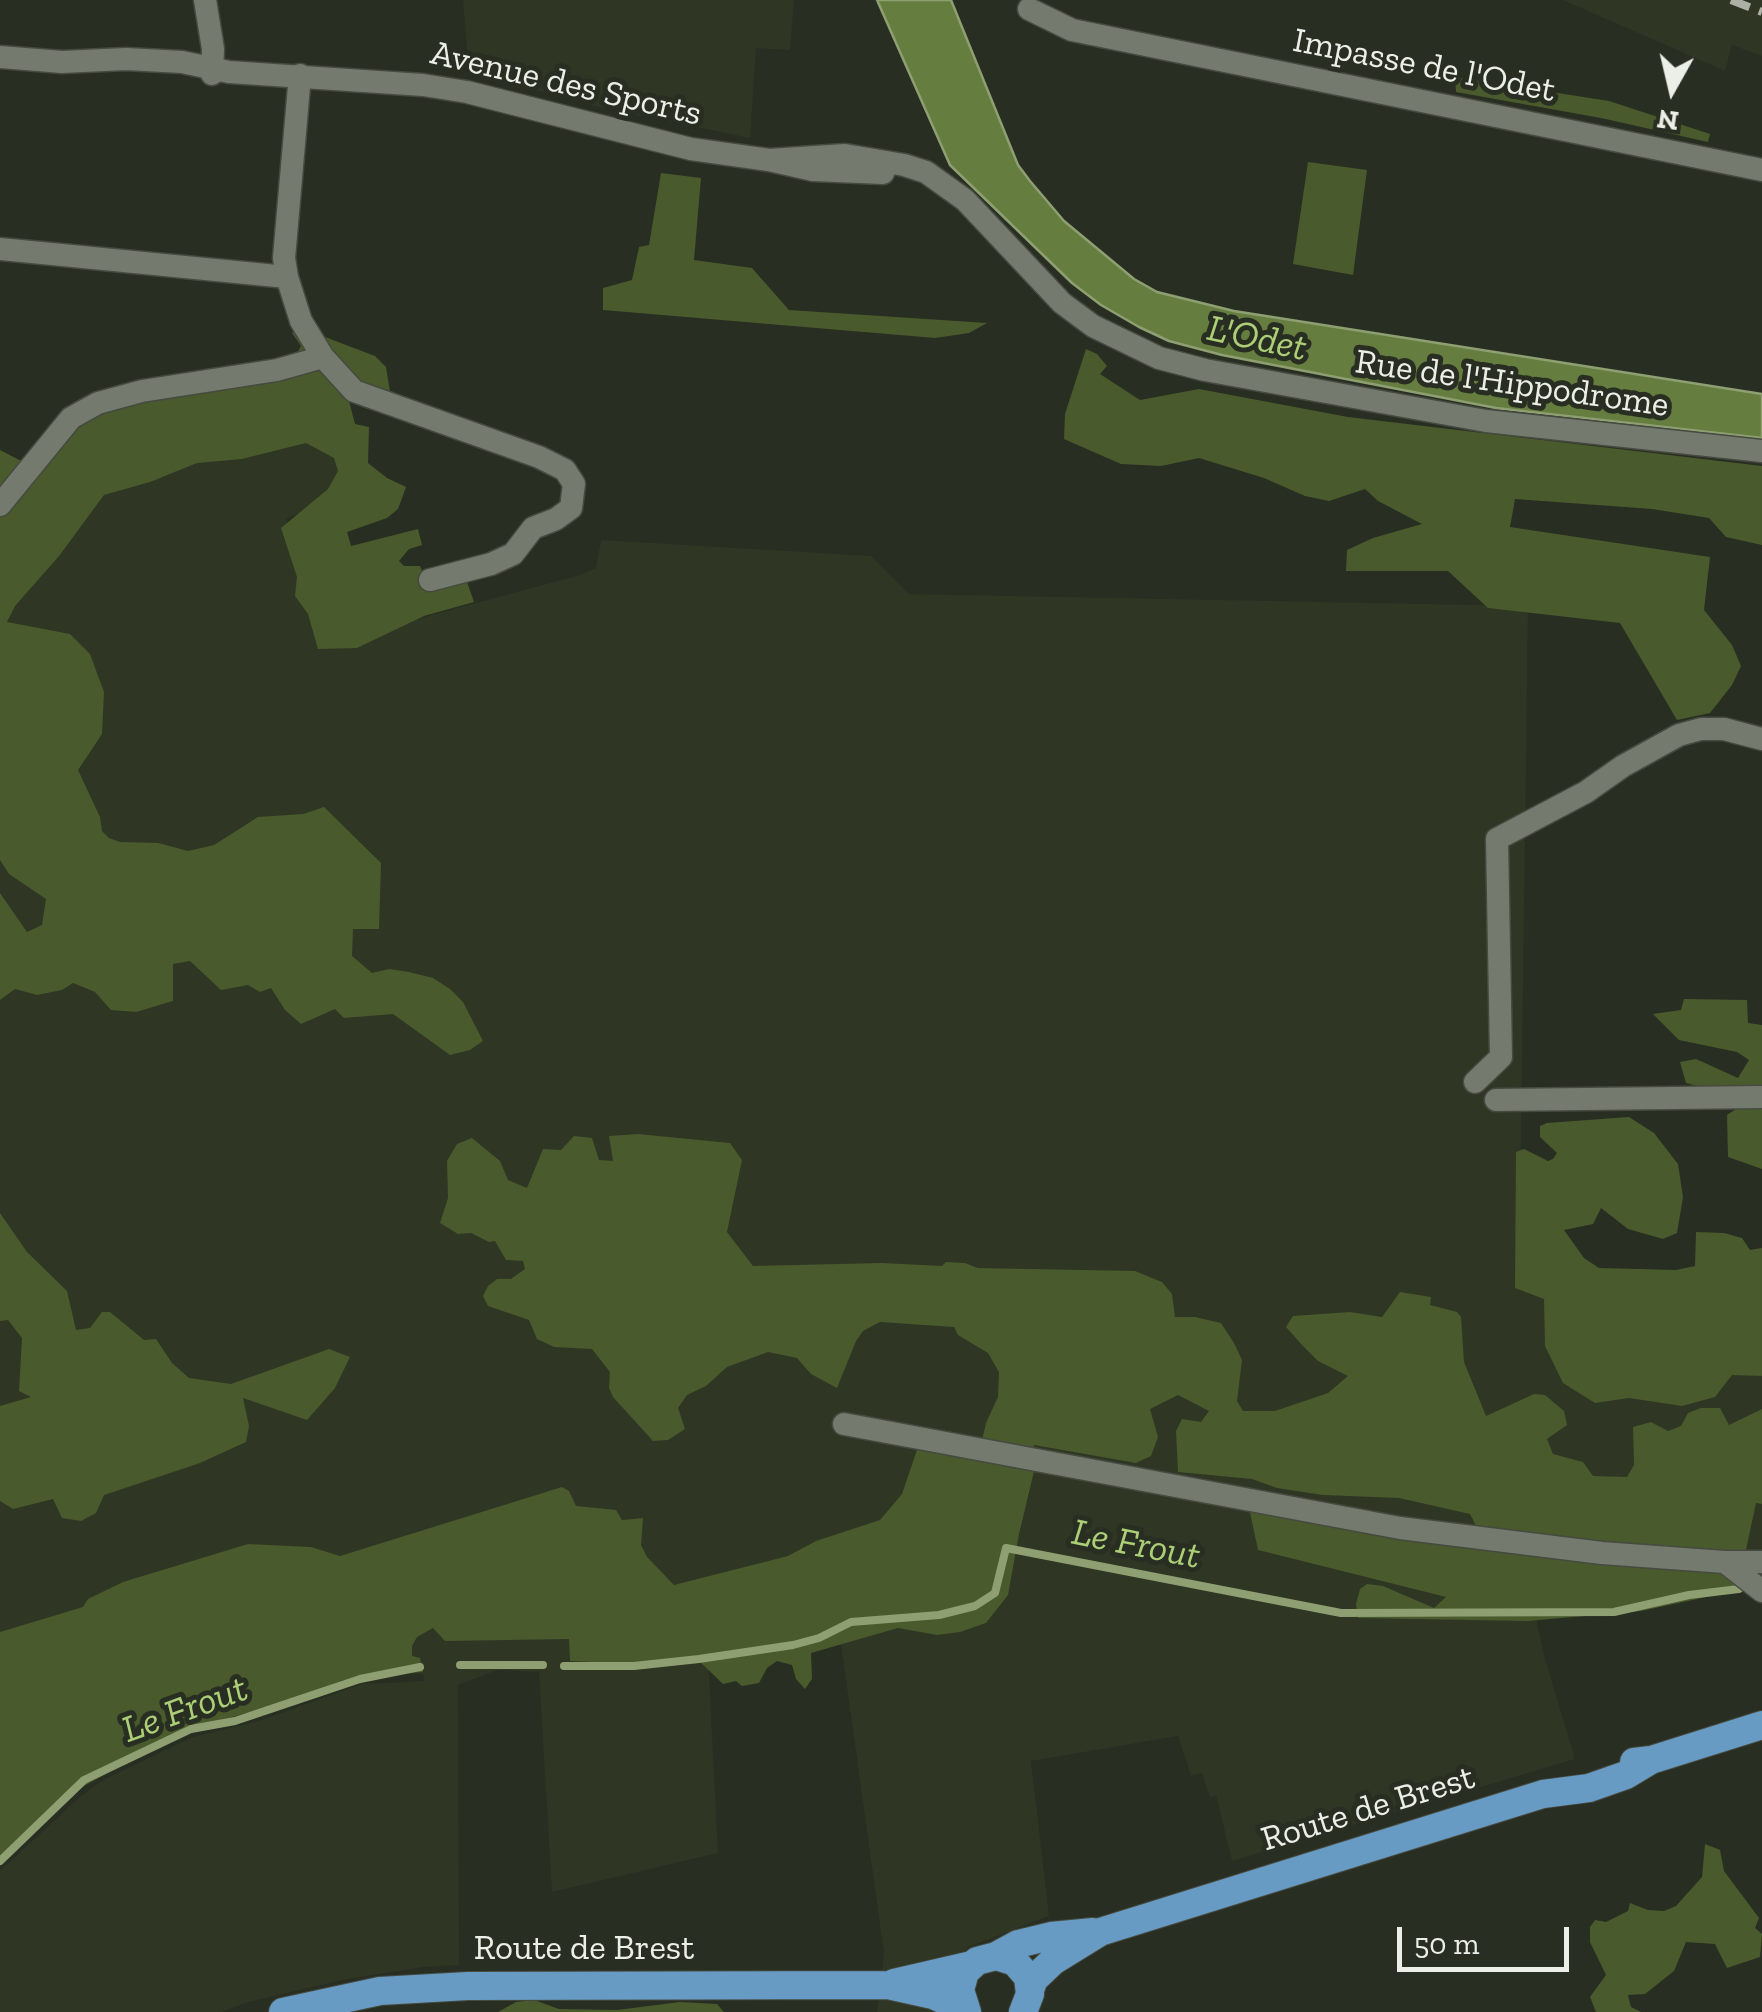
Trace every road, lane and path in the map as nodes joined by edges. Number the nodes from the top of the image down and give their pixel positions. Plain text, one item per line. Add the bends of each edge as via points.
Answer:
1 (205, 0) edge
2 (1030, 9) dead end
3 (0, 56) edge
4 (218, 71) junction
5 (300, 76) junction
6 (1762, 170) edge
7 (0, 249) edge
8 (287, 278) junction
9 (1138, 349) joint
10 (322, 357) junction
11 (1762, 452) edge
12 (0, 505) edge
13 (430, 580) dead end
14 (1762, 738) edge
15 (1475, 1082) dead end
16 (1762, 1097) edge
17 (1496, 1100) dead end
18 (844, 1424) dead end
19 (1725, 1562) junction
20 (1762, 1562) edge
21 (1762, 1591) edge
22 (1762, 1725) edge
23 (1100, 1932) junction
24 (984, 1960) junction
25 (888, 1985) junction
26 (1027, 2005) edge
27 (966, 2011) edge
28 (283, 2012) edge

1 - 4 street
2 - 6 street, Impasse de l'Odet via 1072,30
3 - 4 street, Avenue des Sports via 126,59
4 - 5 street, Avenue des Sports
5 - 8 street
5 - 9 street, Avenue des Sports via 467,92 657,142 769,160 846,155 914,168 954,190 1062,302
7 - 8 street
8 - 10 street
9 - 11 street, Rue de l'Hippodrome via 1205,370 1440,414
10 - 12 street via 98,403 72,418
10 - 13 street via 354,391 539,457 565,470 574,484 571,508 533,528 513,554
14 - 15 street via 1724,729 1679,735 1497,839 1500,1058
16 - 17 street
18 - 19 street via 1400,1528
19 - 20 street
19 - 21 street
22 - 23 main road, Route de Brest via 1584,1774 1543,1794
23 - 24 main road, Route de Brest via 1051,1936
23 - 26 main road, Route de Brest via 1034,1979
24 - 25 main road, Route de Brest
24 - 26 main road via 1015,1962 1028,1977
24 - 27 main road via 965,1972 960,1990
25 - 27 main road, Route de Brest
25 - 28 main road, Route de Brest via 443,1986 349,1996

